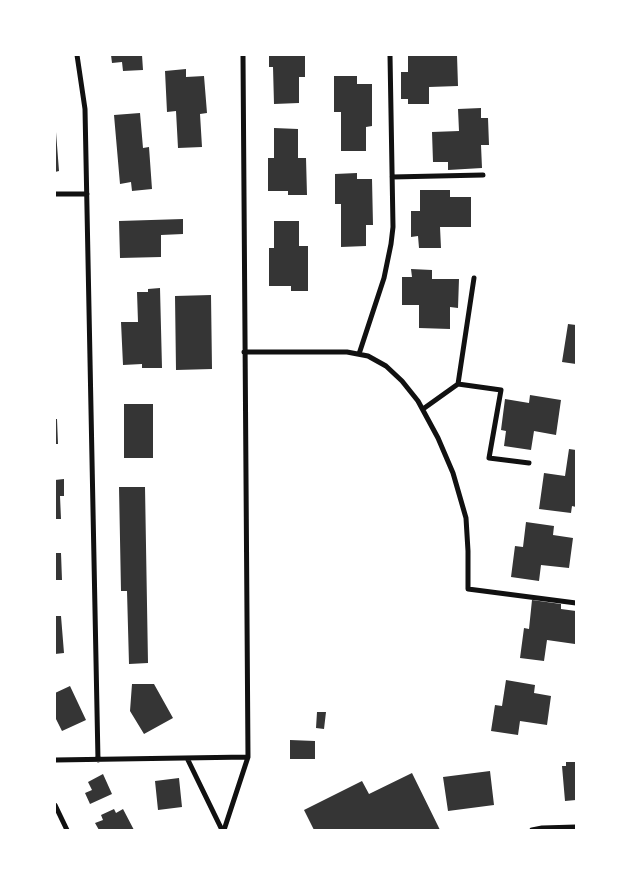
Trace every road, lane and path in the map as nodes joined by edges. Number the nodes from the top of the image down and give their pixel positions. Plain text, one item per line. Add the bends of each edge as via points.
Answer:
1 (77, 55) edge
2 (243, 55) edge
3 (390, 55) edge
4 (483, 175) dead end
5 (392, 177) junction
6 (55, 194) edge
7 (87, 194) junction
8 (474, 278) dead end
9 (244, 352) junction
10 (359, 354) junction
11 (458, 384) junction
12 (423, 409) junction
13 (529, 463) dead end
14 (576, 604) edge
15 (248, 757) junction
16 (187, 758) junction
17 (55, 760) edge
18 (98, 760) junction
19 (55, 805) edge
20 (576, 827) edge
21 (67, 830) edge
22 (223, 830) edge
23 (532, 830) edge

1 - 7 street via 85,109
2 - 9 street
3 - 5 street
4 - 5 street
5 - 10 street via 389,260
6 - 7 street
7 - 18 street
8 - 11 street
9 - 10 street via 332,351
9 - 15 street
10 - 12 street via 386,366
11 - 12 street
11 - 13 street via 501,390 489,458
12 - 14 street via 447,458 462,503 467,534 468,589
15 - 16 street
15 - 22 street
16 - 18 street
16 - 22 street
17 - 18 street
19 - 21 street
20 - 23 street

